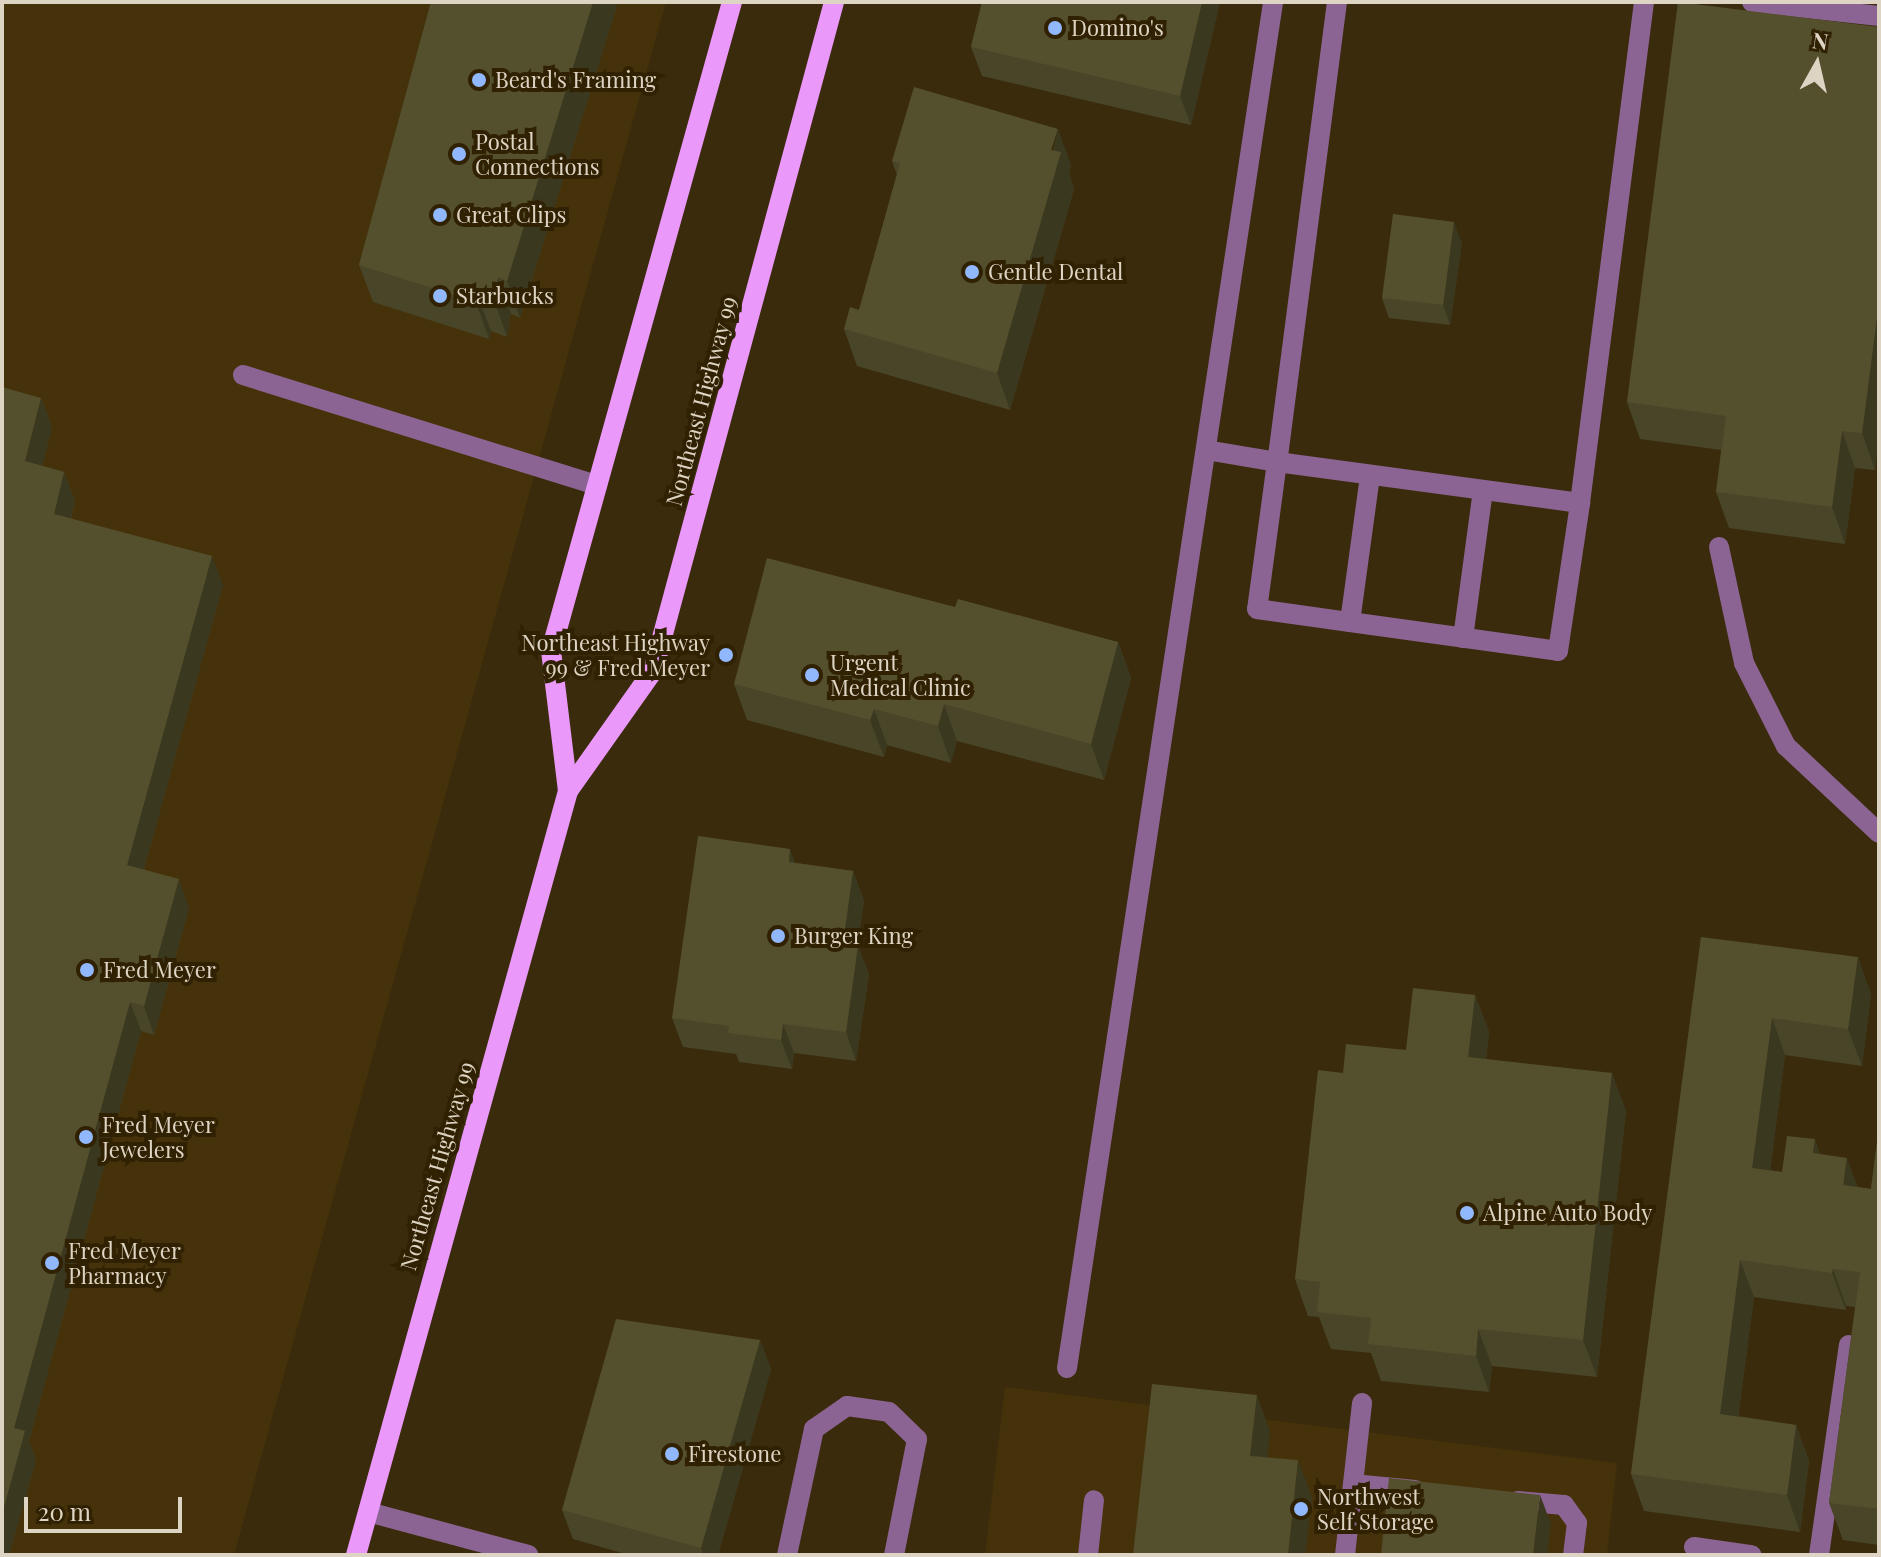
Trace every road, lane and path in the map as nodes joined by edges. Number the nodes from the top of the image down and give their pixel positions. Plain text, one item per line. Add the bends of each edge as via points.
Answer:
1 (732, 2) edge
2 (834, 2) edge
3 (1273, 2) edge
4 (1337, 2) edge
5 (1644, 2) edge
6 (1751, 2) edge
7 (1879, 16) edge
8 (243, 375) dead end
9 (1206, 450) junction
10 (1277, 462) junction
11 (1370, 476) junction
12 (597, 485) junction
13 (1483, 491) junction
14 (1580, 503) junction
15 (1719, 547) dead end
16 (1350, 622) junction
17 (1463, 638) junction
18 (568, 791) junction
19 (1879, 833) edge
20 (1849, 1345) edge
21 (1067, 1368) dead end
22 (1362, 1403) dead end
23 (1353, 1484) junction
24 (1443, 1493) edge
25 (1503, 1499) edge
26 (1094, 1500) dead end
27 (368, 1512) junction
28 (1694, 1547) dead end
29 (356, 1555) edge
30 (528, 1555) edge
31 (787, 1555) edge
32 (894, 1555) edge
33 (1088, 1555) edge
34 (1345, 1555) edge
35 (1573, 1555) edge
36 (1751, 1555) edge
37 (1819, 1555) edge

1 - 12 main road, Northeast Highway 99
2 - 18 main road, Northeast Highway 99 via 653,671
3 - 9 lane
4 - 10 lane
5 - 14 lane
6 - 7 lane
8 - 12 lane
9 - 10 lane
9 - 21 lane
10 - 11 lane
10 - 16 lane via 1257,609
11 - 13 lane
11 - 16 lane
12 - 18 main road, Northeast Highway 99 via 551,651
13 - 14 lane
13 - 17 lane
14 - 17 lane via 1558,651
15 - 19 lane via 1744,663 1786,746
16 - 17 lane
18 - 27 main road, Northeast Highway 99
20 - 37 lane
22 - 23 lane
23 - 24 lane
23 - 34 lane
25 - 35 lane via 1564,1505 1577,1523
26 - 33 lane
27 - 29 main road, Northeast Highway 99
27 - 30 lane
28 - 36 lane
31 - 32 lane via 814,1429 847,1406 889,1412 917,1439

